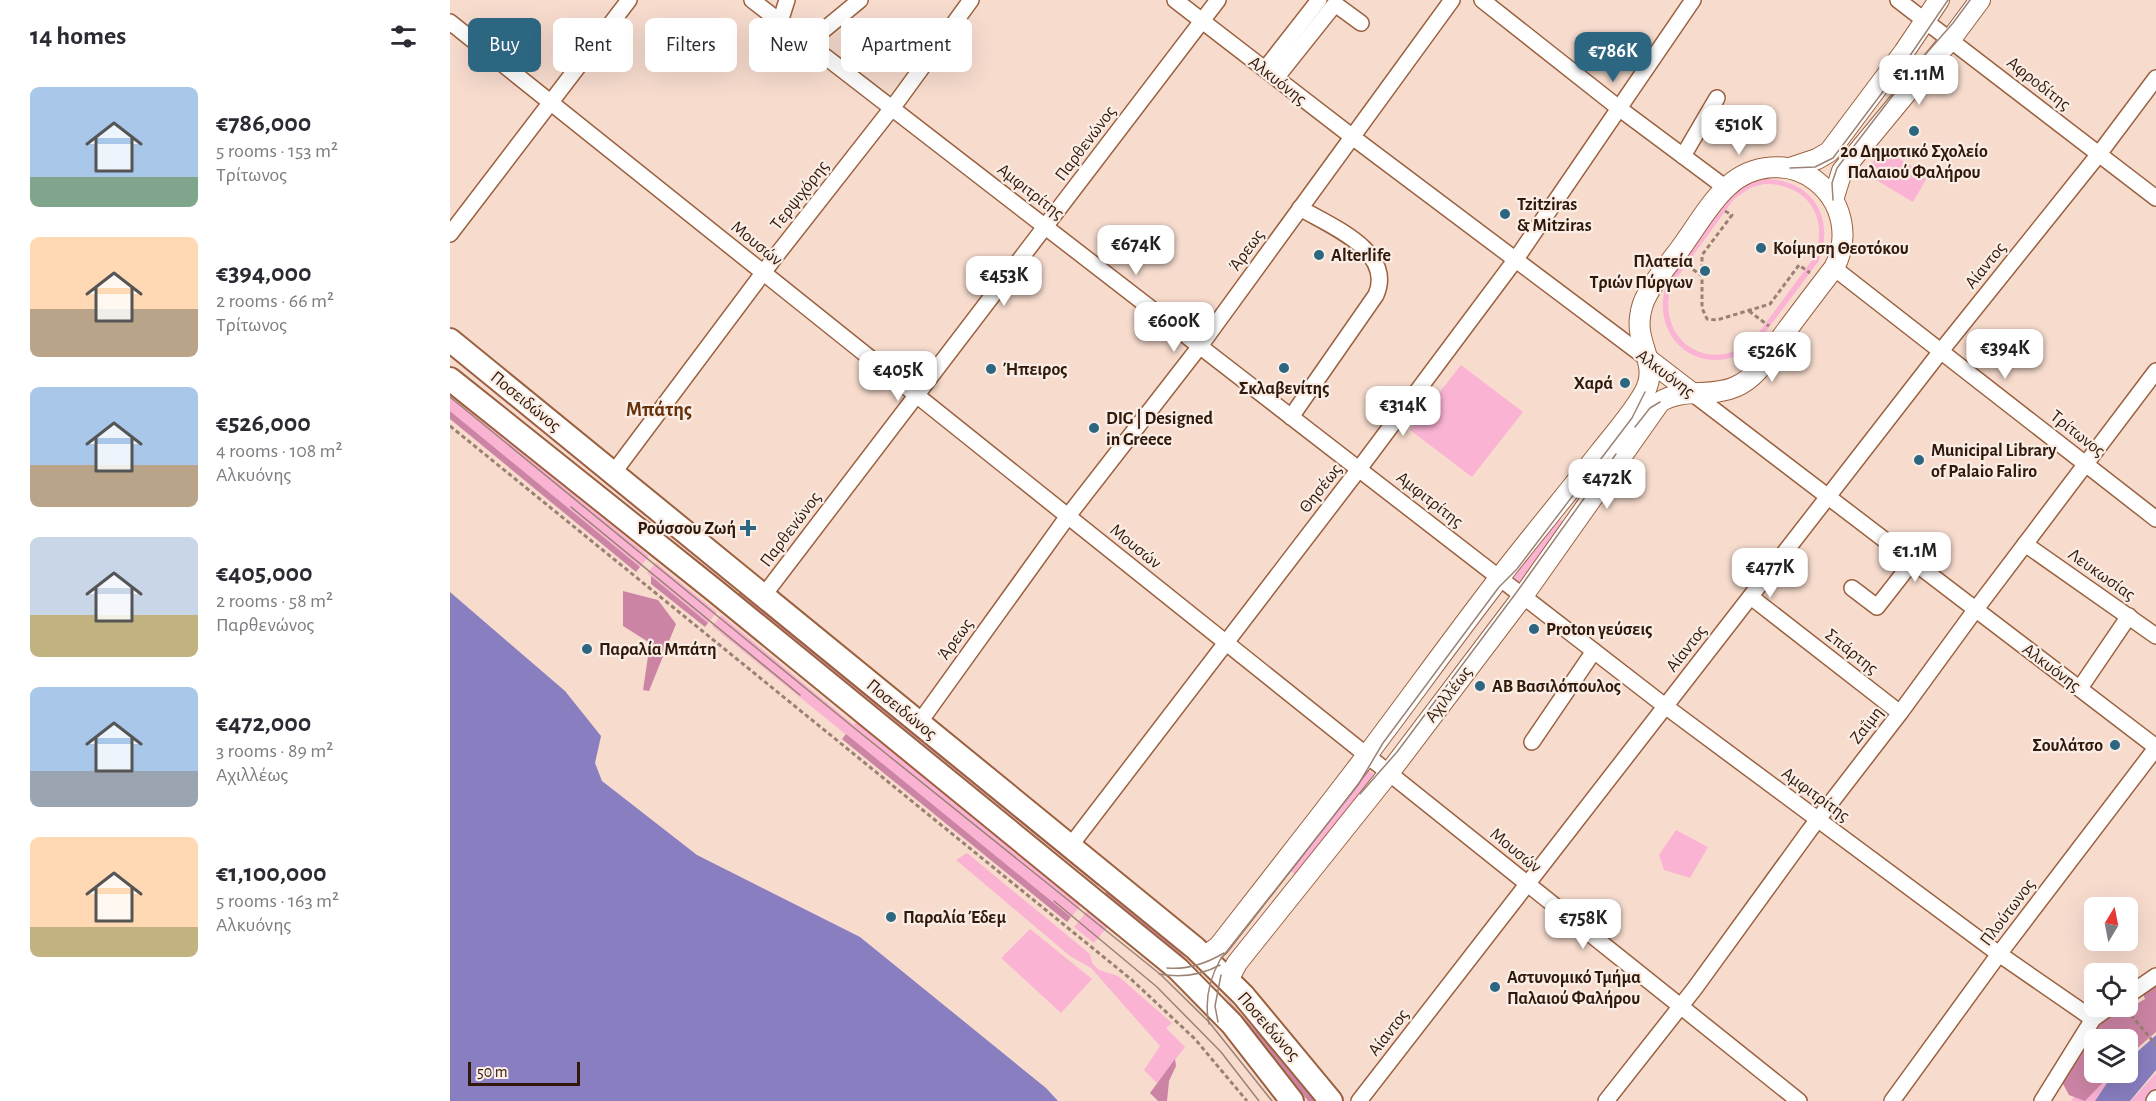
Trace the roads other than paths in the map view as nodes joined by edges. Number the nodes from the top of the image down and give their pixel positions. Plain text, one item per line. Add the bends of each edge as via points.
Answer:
1 (629, 0) edge
2 (752, 0) edge
3 (787, 0) edge
4 (860, 0) edge
5 (971, 0) edge
6 (1175, 0) edge
7 (1218, 0) edge
8 (1319, 0) edge
9 (1452, 0) edge
10 (1482, 0) edge
11 (1693, 0) edge
12 (1898, 0) edge
13 (1939, 0) edge
14 (1980, 0) edge
15 (775, 18) edge
16 (781, 18) edge
17 (1924, 20) junction
18 (1203, 21) junction
19 (450, 22) edge
20 (1361, 24) dead end
21 (829, 26) edge
22 (1951, 39) junction
23 (829, 59) edge
24 (1271, 74) junction
25 (2156, 78) edge
26 (1717, 98) dead end
27 (550, 102) junction
28 (891, 108) junction
29 (1620, 109) junction
30 (1352, 136) junction
31 (2099, 154) junction
32 (1683, 156) junction
33 (1790, 168) junction
34 (1720, 195) junction
35 (2156, 198) edge
36 (1833, 200) junction
37 (1300, 208) junction
38 (1045, 226) junction
39 (450, 234) edge
40 (1516, 259) junction
41 (764, 273) junction
42 (1828, 275) junction
43 (450, 340) edge
44 (1200, 346) junction
45 (1941, 351) junction
46 (1649, 360) junction
47 (2156, 371) edge
48 (450, 378) edge
49 (1692, 393) junction
50 (916, 395) junction
51 (1652, 397) junction
52 (1291, 417) junction
53 (2086, 464) junction
54 (1359, 469) junction
55 (614, 472) junction
56 (1829, 496) junction
57 (1068, 516) junction
58 (2156, 519) edge
59 (2025, 544) junction
60 (1913, 561) junction
61 (1499, 578) junction
62 (1851, 588) dead end
63 (764, 595) junction
64 (1523, 596) junction
65 (1751, 597) junction
66 (1976, 609) junction
67 (2130, 616) junction
68 (2156, 636) edge
69 (1225, 642) junction
70 (1594, 651) junction
71 (2080, 688) junction
72 (1665, 706) junction
73 (1900, 713) junction
74 (918, 723) junction
75 (1532, 742) dead end
76 (2156, 747) edge
77 (1366, 755) junction
78 (1389, 773) junction
79 (1818, 819) junction
80 (1071, 845) junction
81 (1528, 884) junction
82 (1999, 954) junction
83 (1204, 957) junction
84 (2156, 976) edge
85 (1228, 980) junction
86 (2138, 988) edge
87 (1680, 1006) junction
88 (2096, 1017) edge
89 (2093, 1019) junction
90 (1292, 1101) edge
91 (1331, 1101) edge
92 (1359, 1101) edge
93 (1606, 1101) edge
94 (1799, 1101) edge
95 (1892, 1101) edge
96 (2042, 1101) edge

1 - 27 street
2 - 15 street, Αμφιτρίτης
3 - 16 street
4 - 21 street
5 - 28 street, Τερψιχόρης
6 - 18 street, Αλκυόνης
7 - 18 street, Παρθενώνος
8 - 24 street
9 - 30 street, Άρεως
10 - 29 street
11 - 29 street, Θησέως
12 - 17 street, Αφροδίτης
13 - 17 main road
14 - 22 main road
17 - 22 street, Αφροδίτης
17 - 33 main road via 1829,152
18 - 24 street, Αλκυόνης
18 - 38 street, Παρθενώνος
19 - 27 street, Μουσών
20 - 24 street via 1335,4
22 - 31 street, Αφροδίτης
22 - 36 main road via 1842,171
23 - 28 street, Αμφιτρίτης
24 - 30 street, Αλκυόνης
25 - 31 street, Αίαντος
26 - 32 street
27 - 39 street
27 - 41 street, Μουσών
28 - 38 street, Αμφιτρίτης
28 - 41 street, Τερψιχόρης
29 - 32 street
29 - 40 street, Θησέως
30 - 37 street, Άρεως
30 - 40 street, Αλκυόνης
31 - 35 street, Αφροδίτης
31 - 45 street, Αίαντος
32 - 34 street
33 - 34 main road via 1756,170 1738,178
33 - 36 main road via 1820,183
34 - 46 main road via 1647,296 1640,328
36 - 42 main road via 1843,232 1839,256
37 - 44 street, Άρεως
37 - 52 street via 1363,246 1381,276 1376,295
38 - 44 street, Αμφιτρίτης
38 - 50 street, Παρθενώνος
40 - 46 street, Αλκυόνης
40 - 54 street, Θησέως
41 - 50 street, Μουσών
41 - 55 street, Τερψιχόρης
42 - 45 street, Τρίτωνος
42 - 49 main road via 1747,381 1716,393
43 - 55 highway, Ποσειδώνος
44 - 52 street, Αμφιτρίτης
44 - 57 street, Άρεως
45 - 53 street, Τρίτωνος
45 - 56 street, Αίαντος
46 - 49 main road, Αλκυόνης
46 - 51 main road
47 - 53 street, Ζαΐμη
48 - 90 highway, Ποσειδώνος via 1178,969 1232,1024
49 - 51 main road
49 - 56 street, Αλκυόνης
50 - 57 street, Μουσών
50 - 63 street, Παρθενώνος
51 - 61 main road, Αχιλλέως via 1603,449
51 - 64 main road, Αχιλλέως
52 - 54 street, Αμφιτρίτης
53 - 58 street, Τρίτωνος
53 - 59 street, Ζαΐμη
54 - 61 street, Αμφιτρίτης
54 - 69 street, Θησέως
55 - 63 highway, Ποσειδώνος
56 - 60 street, Αλκυόνης
56 - 65 street, Αίαντος
57 - 69 street, Μουσών
57 - 74 street, Άρεως
59 - 66 street, Ζαΐμη
59 - 67 street, Λευκωσίας
60 - 62 street via 1877,607
60 - 66 street, Αλκυόνης
61 - 64 street, Αμφιτρίτης
61 - 77 main road, Αχιλλέως
63 - 74 highway, Ποσειδώνος
64 - 70 street, Αμφιτρίτης
64 - 78 main road, Αχιλλέως
65 - 72 street, Αίαντος
65 - 73 street, Σπάρτης
66 - 71 street, Αλκυόνης
66 - 73 street, Ζαΐμη
67 - 68 street, Λευκωσίας
67 - 71 street
69 - 77 street, Μουσών
69 - 80 street, Θησέως
70 - 72 street, Αμφιτρίτης
70 - 75 street
71 - 76 street, Αλκυόνης
72 - 79 street, Αμφιτρίτης
72 - 81 street, Αίαντος
73 - 79 street, Ζαΐμη
74 - 80 highway, Ποσειδώνος
76 - 82 street, Πλούτωνος
77 - 78 street, Μουσών
77 - 83 main road, Αχιλλέως via 1219,946
78 - 81 street, Μουσών
78 - 85 main road, Αχιλλέως via 1237,963
79 - 82 street, Αμφιτρίτης
79 - 87 street, Ζαΐμη
80 - 83 highway, Ποσειδώνος
81 - 87 street, Μουσών
81 - 92 street, Αίαντος
82 - 89 street, Αμφιτρίτης
82 - 95 street, Πλούτωνος
83 - 85 highway, Ποσειδώνος
84 - 86 street
85 - 91 highway, Ποσειδώνος
87 - 93 street, Ζαΐμη
87 - 94 street, Μουσών
88 - 89 street
89 - 96 street

